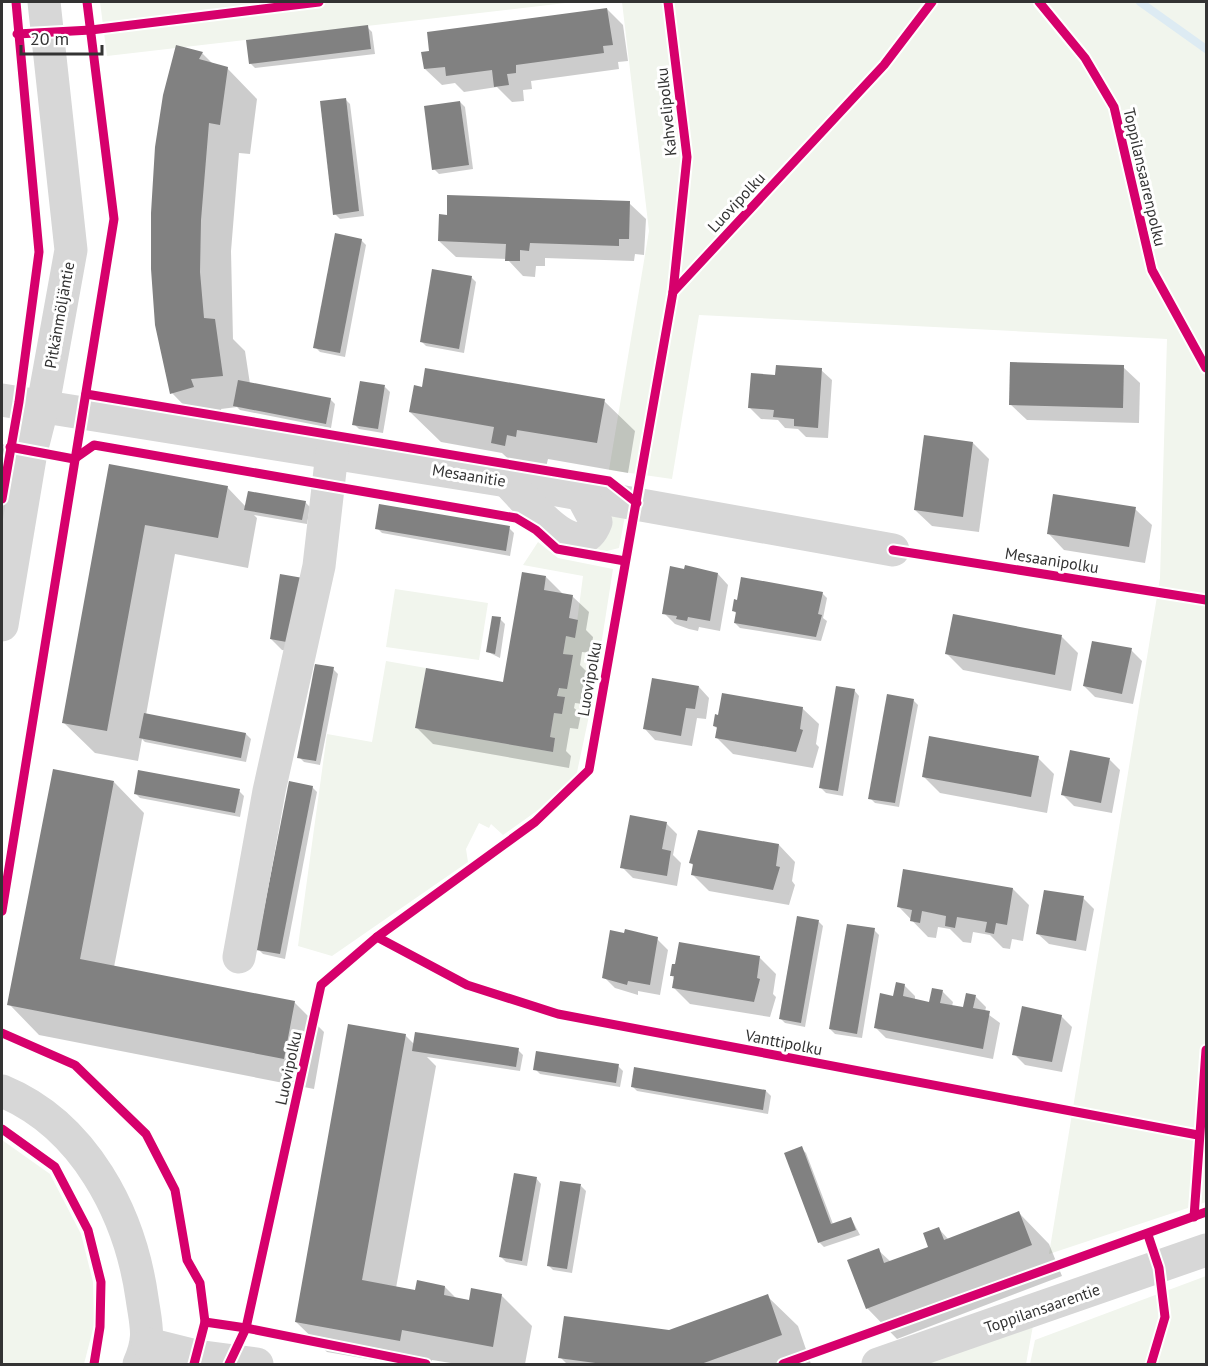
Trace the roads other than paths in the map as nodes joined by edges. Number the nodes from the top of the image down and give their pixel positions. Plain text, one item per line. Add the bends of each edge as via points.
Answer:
1 (44, 2) edge
2 (2, 400) edge
3 (43, 405) junction
4 (332, 453) junction
5 (507, 481) junction
6 (581, 494) junction
7 (893, 550) dead end
8 (2, 625) edge
9 (239, 957) dead end
10 (2, 1091) edge
11 (1206, 1250) edge
12 (144, 1354) edge
13 (257, 1365) edge
14 (878, 1365) edge

1 - 3 street, Pitkänmöljäntie via 71,250
2 - 3 street, Mesaanitie
3 - 4 street, Mesaanitie
3 - 8 street, Pitkänmöljäntie via 31,452
4 - 5 street, Mesaanitie
4 - 9 street via 319,566 269,791
5 - 6 street, Mesaanitie
5 - 6 street via 571,540 582,540 591,534 596,522
6 - 7 street, Mesaanitie
10 - 12 street via 27,1102 75,1142 120,1210 139,1274
11 - 14 street, Toppilansaarentie
12 - 13 street via 196,1356

